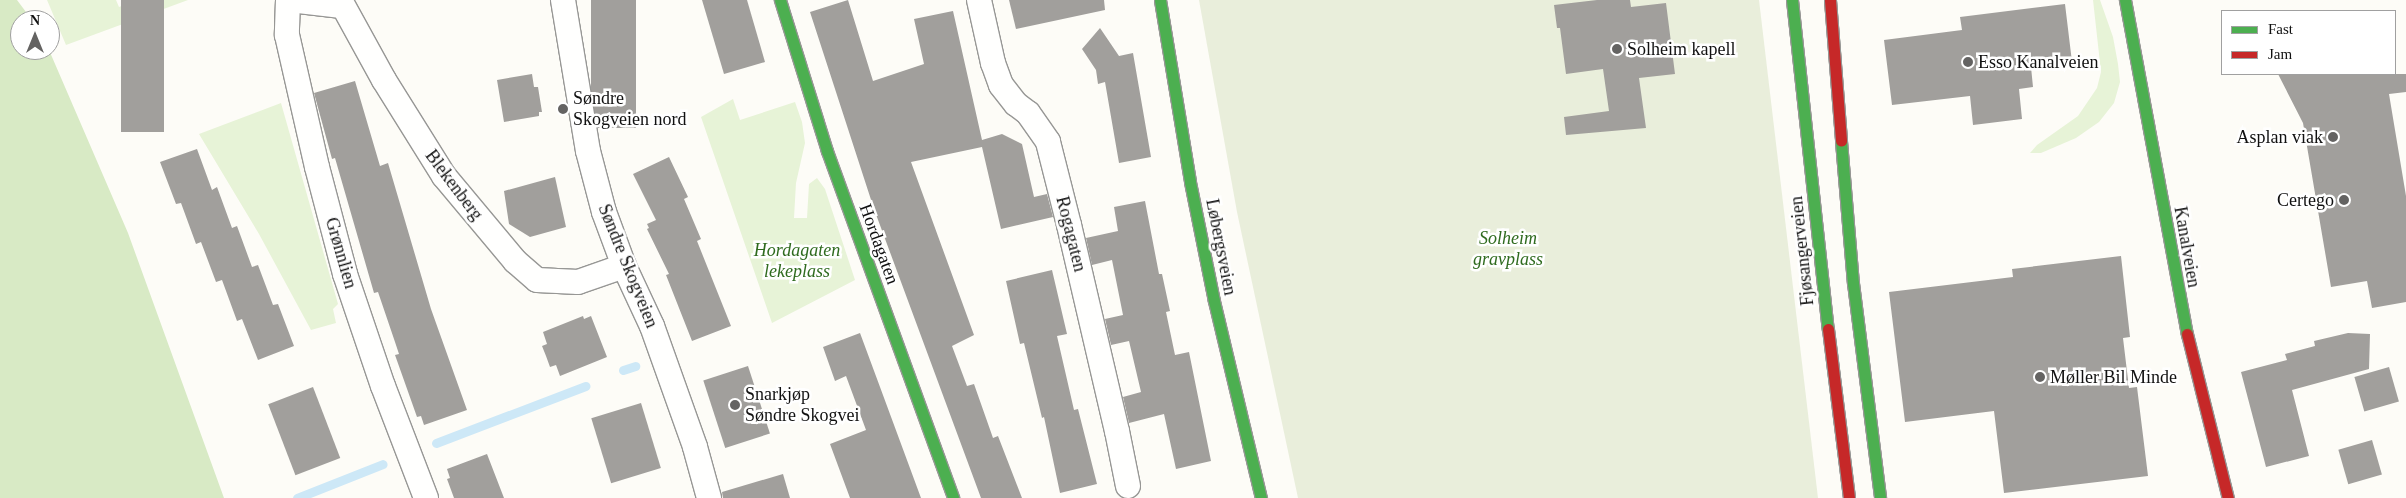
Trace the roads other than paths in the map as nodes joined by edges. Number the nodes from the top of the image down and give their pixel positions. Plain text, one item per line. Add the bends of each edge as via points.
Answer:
1 (289, 0) edge
2 (563, 0) edge
3 (780, 0) edge
4 (979, 0) edge
5 (1160, 0) edge
6 (1792, 0) edge
7 (1830, 0) edge
8 (2125, 0) edge
9 (341, 3) edge
10 (624, 266) junction
11 (1128, 486) dead end
12 (426, 498) edge
13 (709, 498) edge
14 (953, 498) edge
15 (1261, 498) edge
16 (1849, 498) edge
17 (1880, 498) edge
18 (2228, 498) edge

1 - 9 street
1 - 12 street, Grønnlien via 287,35 345,274
2 - 10 street, Søndre Skogveien via 588,150 604,212
3 - 14 main road, Hordagaten via 827,151
4 - 11 street, Rogagaten via 1001,85 1028,113 1048,142
5 - 15 main road, Løbergsveien via 1212,292
6 - 16 main road, Fjøsangerveien
7 - 17 main road via 1853,283
8 - 18 main road, Kanalveien via 2190,352
9 - 10 street, Blekenberg via 400,107 444,176 515,261 537,280 578,282
10 - 13 street, Søndre Skogveien via 652,326 695,447

